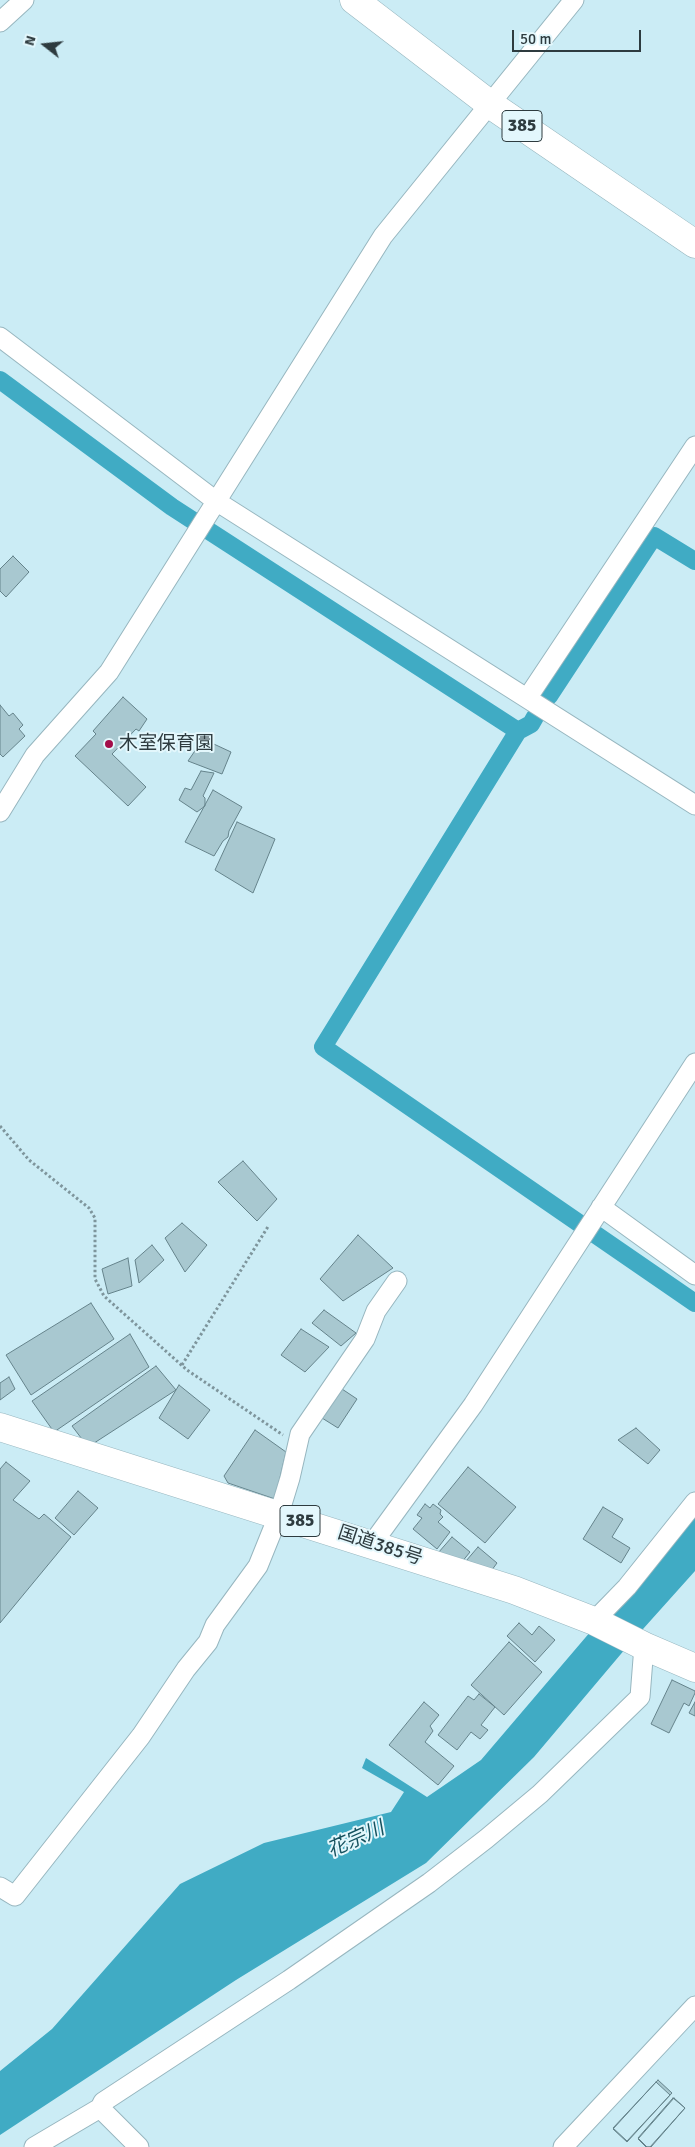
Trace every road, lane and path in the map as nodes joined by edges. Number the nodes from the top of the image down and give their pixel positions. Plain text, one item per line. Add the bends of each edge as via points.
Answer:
1 (24, 0) edge
2 (354, 0) edge
3 (574, 0) edge
4 (0, 22) edge
5 (491, 105) junction
6 (695, 244) edge
7 (0, 337) edge
8 (695, 446) edge
9 (211, 509) junction
10 (528, 697) junction
11 (695, 804) edge
12 (0, 812) edge
13 (695, 1063) edge
14 (0, 1126) edge
15 (598, 1210) junction
16 (269, 1225) dead end
17 (695, 1275) edge
18 (397, 1281) dead end
19 (182, 1365) junction
20 (0, 1427) edge
21 (296, 1443) junction
22 (695, 1502) edge
23 (279, 1514) junction
24 (372, 1544) junction
25 (595, 1621) junction
26 (640, 1644) junction
27 (695, 1668) edge
28 (0, 1888) edge
29 (695, 2006) edge
30 (100, 2108) junction
31 (34, 2147) edge
32 (139, 2147) edge
33 (563, 2147) edge

1 - 4 street
2 - 5 highway, 385
3 - 5 street
5 - 6 highway, 385
5 - 9 street via 383,236
7 - 9 street
8 - 10 street
9 - 10 street
9 - 12 street via 109,672 35,755
10 - 11 street
13 - 15 street
14 - 19 path via 29,1160 88,1208 95,1218 97,1230 95,1279 104,1296
15 - 17 street
15 - 24 street via 473,1405
16 - 19 path
18 - 21 street via 376,1312 365,1339
19 - 21 path
20 - 23 highway, 国道385号 / 385
21 - 23 street
22 - 25 street via 627,1587
23 - 24 highway, 国道385号 / 385
23 - 28 street via 258,1566 214,1625 208,1642 141,1736 15,1896
24 - 25 highway, 国道385号 / 385 via 514,1590
25 - 26 highway, 国道385号 / 385
26 - 27 highway, 国道385号 / 385
26 - 30 street via 640,1698 540,1794 429,1883 103,2102
29 - 33 street
30 - 31 street
30 - 32 street

